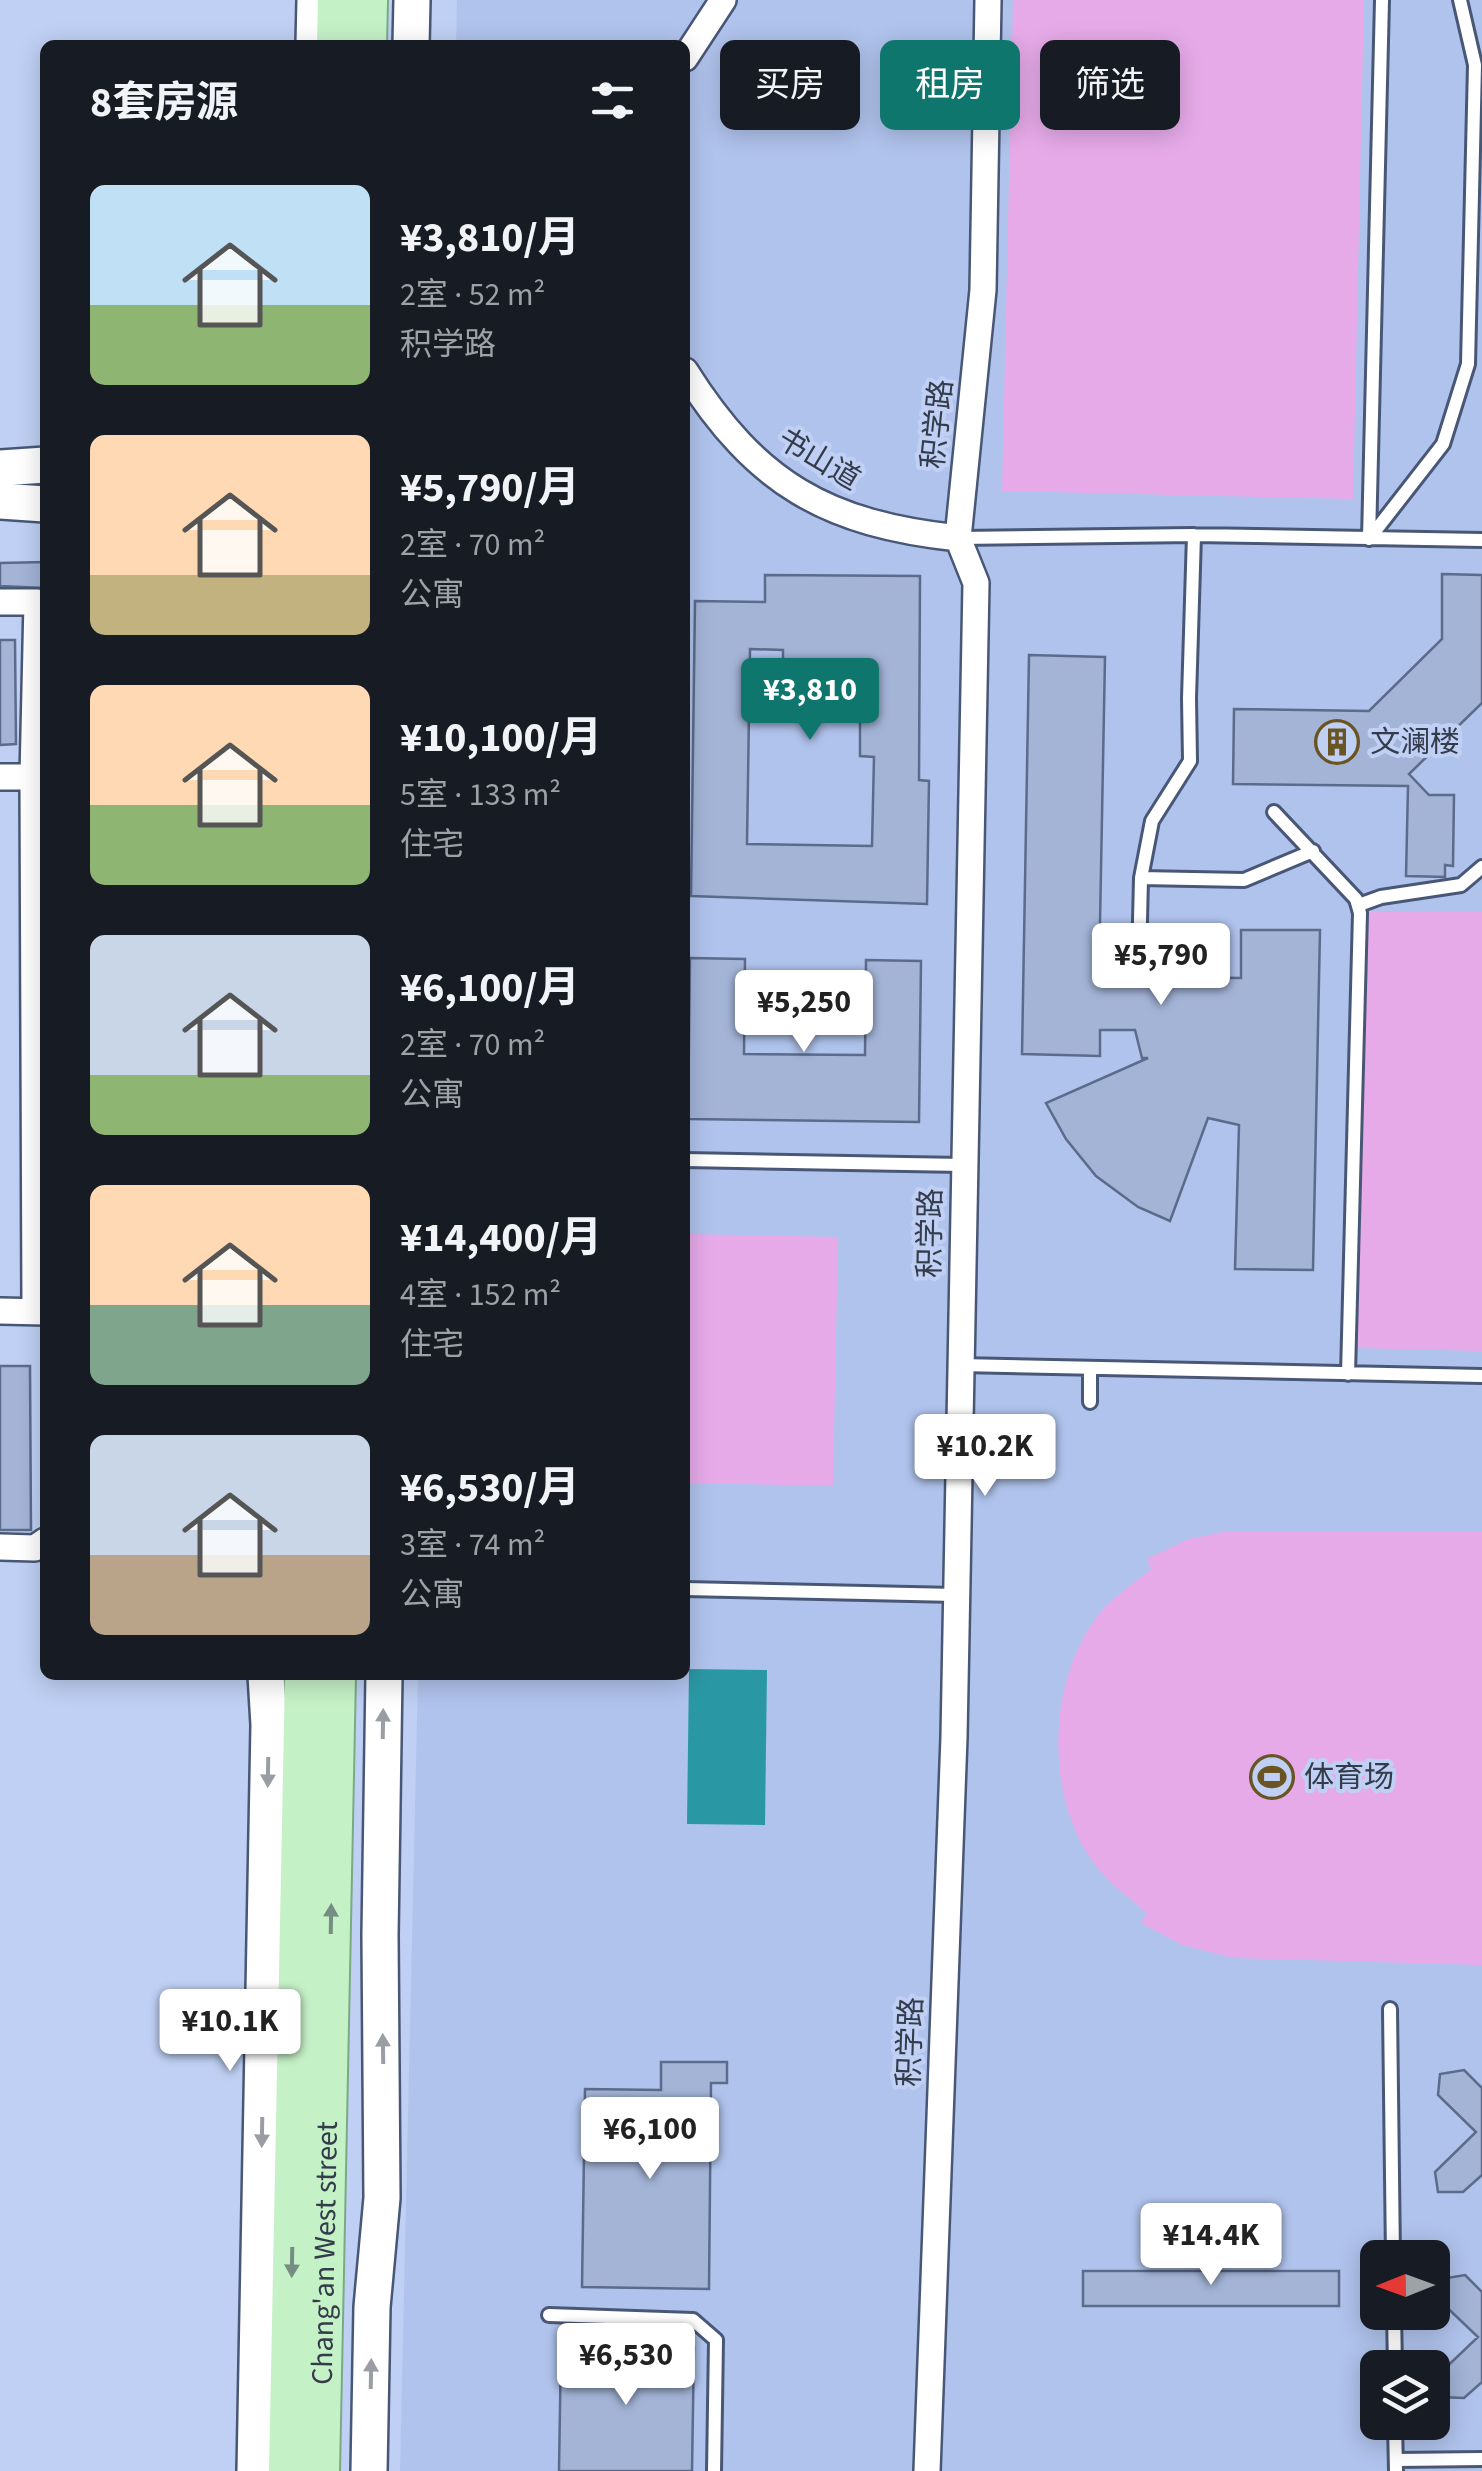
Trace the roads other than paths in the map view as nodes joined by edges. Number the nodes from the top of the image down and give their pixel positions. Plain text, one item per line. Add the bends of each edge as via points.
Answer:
1 (316, 0) edge
2 (336, 0) edge
3 (368, 0) edge
4 (412, 0) edge
5 (723, 0) edge
6 (988, 0) edge
7 (1382, 0) edge
8 (1460, 0) edge
9 (314, 40) edge
10 (336, 40) edge
11 (368, 40) edge
12 (411, 40) edge
13 (690, 50) edge
14 (690, 378) edge
15 (40, 465) edge
16 (0, 468) edge
17 (0, 501) edge
18 (40, 504) edge
19 (1194, 536) junction
20 (958, 538) junction
21 (1369, 539) junction
22 (1482, 540) edge
23 (0, 602) edge
24 (33, 776) junction
25 (0, 777) edge
26 (1274, 812) dead end
27 (1313, 852) junction
28 (1482, 867) edge
29 (1141, 878) junction
30 (1359, 905) junction
31 (1139, 964) dead end
32 (690, 1160) edge
33 (964, 1165) junction
34 (0, 1311) edge
35 (40, 1312) edge
36 (960, 1366) junction
37 (1090, 1368) junction
38 (1348, 1374) junction
39 (1482, 1376) edge
40 (1090, 1402) dead end
41 (40, 1544) edge
42 (0, 1547) edge
43 (690, 1590) edge
44 (956, 1596) junction
45 (266, 1680) edge
46 (304, 1680) edge
47 (336, 1680) edge
48 (384, 1680) edge
49 (1390, 2010) dead end
50 (1394, 2240) edge
51 (548, 2315) dead end
52 (1396, 2440) edge
53 (1482, 2459) edge
54 (1396, 2466) edge
55 (256, 2471) edge
56 (288, 2471) edge
57 (320, 2471) edge
58 (369, 2471) edge
59 (714, 2471) edge
60 (927, 2471) edge

1 - 9 main road
2 - 10 main road
3 - 11 main road
4 - 12 main road
5 - 13 street
6 - 20 street, 积学路 via 983,290
7 - 21 lane
8 - 21 lane via 1475,65 1468,364 1443,444
14 - 20 street, 书山道 via 740,447 810,498 901,532
15 - 16 main road
17 - 18 main road
19 - 20 lane
19 - 21 lane
19 - 29 lane via 1190,761 1152,821
20 - 33 street, 积学路 via 976,583
21 - 22 lane
23 - 24 street via 37,602
24 - 25 street
24 - 35 street
26 - 27 lane
27 - 29 lane via 1244,880
27 - 30 lane
28 - 30 lane via 1461,885
29 - 31 lane
30 - 38 lane
32 - 33 lane
33 - 36 street, 积学路
34 - 35 street
36 - 37 lane
36 - 44 street, 积学路
37 - 38 lane
37 - 40 lane
38 - 39 lane
41 - 42 street
43 - 44 lane
44 - 60 street, 积学路
45 -> 55 main road
46 -> 56 main road, Chang'an West street
57 -> 47 main road, Chang'an West street
58 -> 48 main road via 382,2198
49 - 50 lane
51 - 59 lane via 693,2320 716,2340
52 - 54 lane
53 - 54 lane

